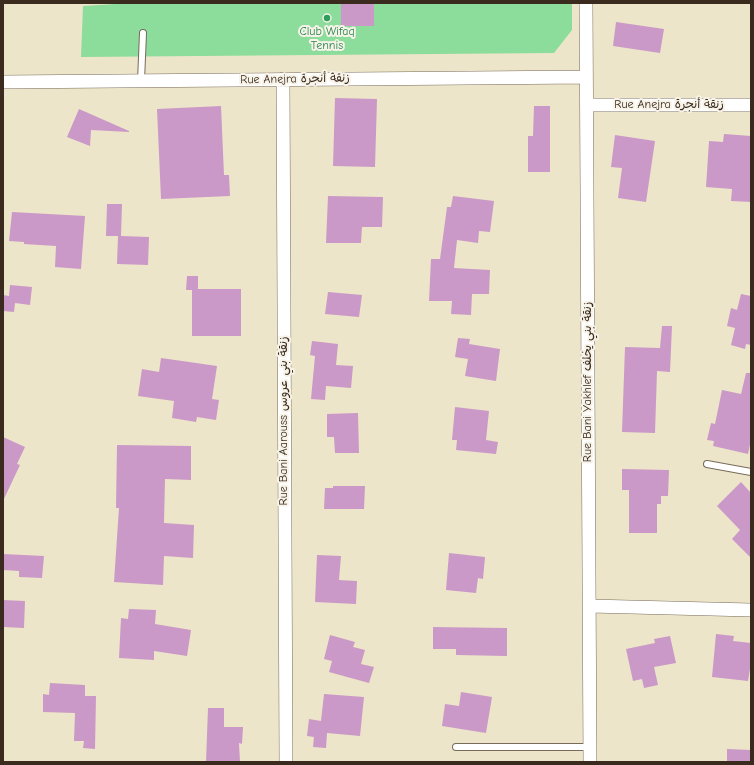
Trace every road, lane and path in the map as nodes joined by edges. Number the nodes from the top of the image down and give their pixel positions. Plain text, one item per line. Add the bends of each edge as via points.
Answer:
1 (586, 3) edge
2 (143, 33) dead end
3 (586, 77) junction
4 (283, 79) junction
5 (141, 81) junction
6 (3, 82) edge
7 (587, 105) junction
8 (751, 105) edge
9 (707, 464) dead end
10 (751, 472) edge
11 (590, 606) junction
12 (751, 610) edge
13 (456, 747) dead end
14 (590, 747) junction
15 (286, 762) edge
16 (590, 762) edge

1 - 3 street, Rue Bani Yakhlef زنقة بني يخلف
2 - 5 lane
3 - 4 street, Rue Anejra زنقة أنجرة
3 - 7 street, Rue Bani Yakhlef زنقة بني يخلف
4 - 5 street, Rue Anejra زنقة أنجرة
4 - 15 street, Rue Bani Aarouss زنقة بني عروس
5 - 6 street, Rue Anejra زنقة أنجرة
7 - 8 street, Rue Anejra زنقة أنجرة
7 - 11 street, Rue Bani Yakhlef زنقة بني يخلف
9 - 10 lane
11 - 12 street
11 - 14 street, Rue Bani Yakhlef زنقة بني يخلف
13 - 14 lane
14 - 16 street, Rue Bani Yakhlef زنقة بني يخلف

